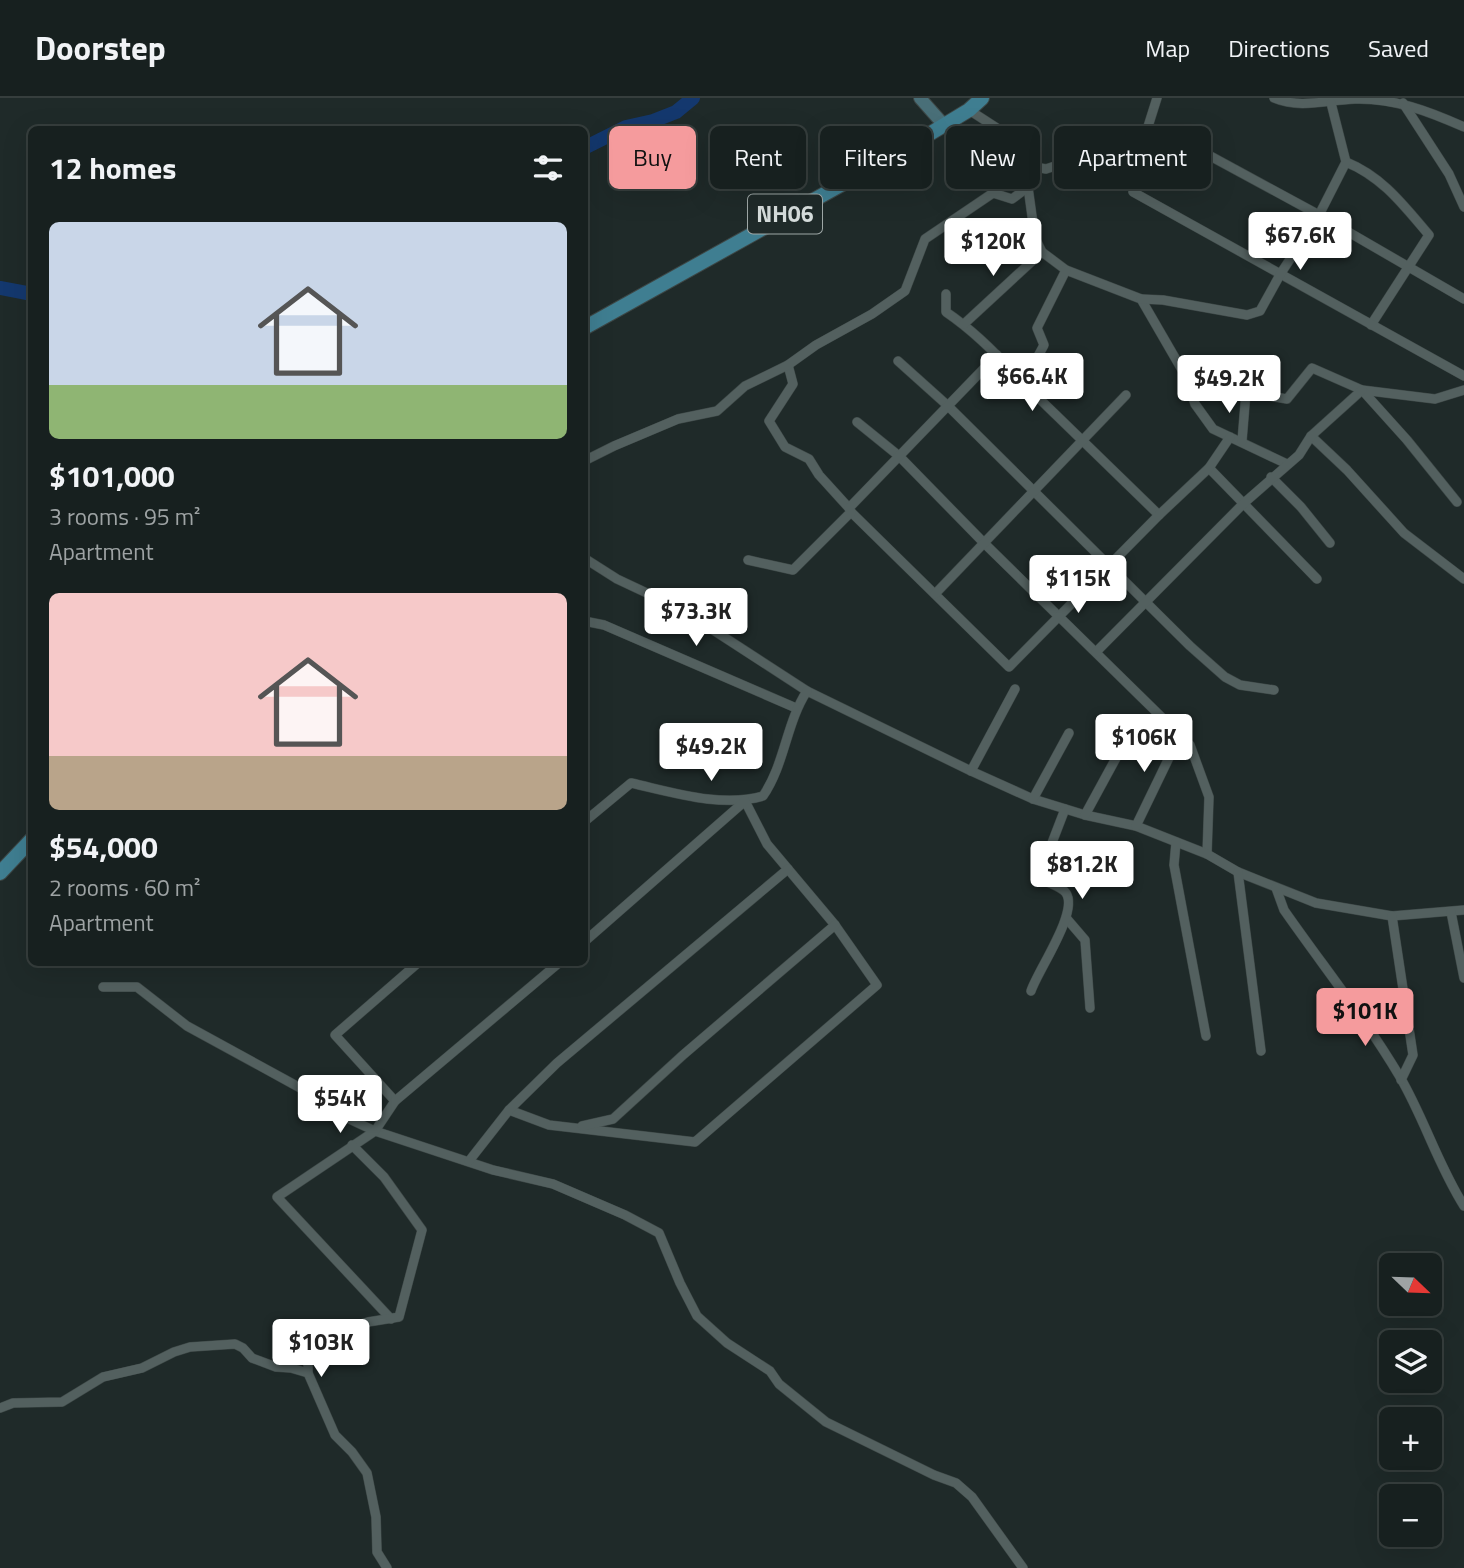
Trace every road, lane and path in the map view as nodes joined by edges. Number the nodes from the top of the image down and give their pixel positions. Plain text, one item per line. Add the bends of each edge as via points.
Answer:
1 (920, 98) edge
2 (982, 98) edge
3 (1157, 98) edge
4 (1274, 98) edge
5 (1403, 102) junction
6 (1331, 103) junction
7 (969, 110) junction
8 (943, 124) junction
9 (994, 126) edge
10 (1464, 127) edge
11 (1211, 156) edge
12 (1346, 162) junction
13 (1040, 168) edge
14 (1025, 189) edge
15 (1028, 189) edge
16 (1133, 192) dead end
17 (1464, 207) edge
18 (1319, 215) junction
19 (1042, 252) junction
20 (1409, 266) junction
21 (1066, 270) junction
22 (1281, 273) junction
23 (946, 294) dead end
24 (1141, 299) junction
25 (1464, 299) edge
26 (964, 324) junction
27 (1371, 324) junction
28 (588, 326) edge
29 (997, 355) junction
30 (898, 361) dead end
31 (788, 365) junction
32 (1464, 376) edge
33 (1023, 384) junction
34 (1233, 390) dead end
35 (1362, 390) junction
36 (1246, 392) junction
37 (1463, 393) edge
38 (1126, 395) dead end
39 (947, 405) junction
40 (857, 422) dead end
41 (1311, 436) junction
42 (1230, 437) junction
43 (1082, 441) junction
44 (1242, 441) junction
45 (899, 456) junction
46 (588, 459) edge
47 (1287, 464) junction
48 (1209, 468) junction
49 (1271, 477) junction
50 (1033, 491) junction
51 (1457, 502) dead end
52 (1244, 503) junction
53 (850, 510) junction
54 (1159, 514) junction
55 (984, 543) junction
56 (1330, 543) dead end
57 (748, 560) dead end
58 (588, 561) edge
59 (1109, 565) junction
60 (1317, 579) dead end
61 (1464, 579) edge
62 (935, 594) junction
63 (1145, 600) junction
64 (1059, 617) junction
65 (588, 622) edge
66 (1096, 652) junction
67 (1015, 689) dead end
68 (1273, 690) dead end
69 (807, 691) junction
70 (796, 708) junction
71 (1134, 725) dead end
72 (1069, 733) dead end
73 (1180, 735) junction
74 (971, 771) junction
75 (1034, 799) junction
76 (745, 801) junction
77 (1065, 809) junction
78 (1084, 815) junction
79 (588, 819) edge
80 (1136, 826) junction
81 (1176, 842) junction
82 (28, 843) edge
83 (1207, 853) junction
84 (788, 869) junction
85 (1238, 872) junction
86 (0, 873) edge
87 (1276, 888) junction
88 (1464, 910) edge
89 (1451, 912) junction
90 (1392, 916) junction
91 (1067, 919) junction
92 (835, 925) junction
93 (588, 938) edge
94 (414, 966) edge
95 (554, 966) edge
96 (1464, 978) edge
97 (103, 988) dead end
98 (1031, 991) dead end
99 (1090, 1008) dead end
100 (1206, 1036) dead end
101 (1261, 1051) dead end
102 (1401, 1080) junction
103 (395, 1101) junction
104 (509, 1110) junction
105 (576, 1128) junction
106 (375, 1131) junction
107 (352, 1145) junction
108 (469, 1161) junction
109 (1464, 1206) edge
110 (391, 1319) junction
111 (308, 1373) junction
112 (0, 1408) edge
113 (387, 1568) edge
114 (1023, 1568) edge

1 - 8 main road
2 - 7 main road, NH06
3 - 13 street via 1145,136
4 - 6 street
5 - 6 street via 1355,99
5 - 10 street
5 - 17 street
6 - 12 street
7 - 8 main road, NH06
7 - 9 street
8 - 28 main road, NH06
11 - 18 street
12 - 18 street
12 - 20 street via 1389,188 1429,236
14 - 31 street via 1012,199 993,193 925,239 905,291
15 - 19 street via 1035,238
16 - 22 street
18 - 20 street
18 - 22 street
19 - 21 street
19 - 26 street
20 - 25 street
20 - 27 street
21 - 24 street
21 - 33 street via 1037,328 1045,345
22 - 24 street via 1260,311 1247,315
22 - 27 street
23 - 26 street via 947,312
24 - 42 street via 1185,375 1195,404 1213,429
26 - 29 street
27 - 32 street
29 - 33 street
29 - 39 street
30 - 39 street
31 - 46 street via 745,386 717,411 678,419
31 - 53 street via 793,384 769,421 785,447 809,459
33 - 43 street
34 - 36 street
35 - 36 street via 1312,368 1287,399
35 - 37 street via 1435,399
35 - 41 street
35 - 51 street
36 - 44 street
38 - 43 street
39 - 45 street
39 - 50 street
40 - 45 street
41 - 47 street
41 - 61 street via 1404,533
42 - 44 street
42 - 48 street
43 - 50 street
43 - 54 street
44 - 47 street
45 - 53 street
45 - 55 street
47 - 49 street
48 - 52 street
48 - 54 street
49 - 52 street
49 - 56 street
50 - 55 street
50 - 59 street
52 - 60 street
52 - 63 street
53 - 57 street via 793,570
53 - 62 street
54 - 59 street
55 - 62 street
55 - 64 street
58 - 69 street via 707,626
59 - 63 street
59 - 64 street
62 - 64 street via 1009,667
63 - 66 street
63 - 68 street via 1225,677 1240,685
64 - 66 street
65 - 70 street
66 - 73 street
67 - 74 street
69 - 70 street
69 - 74 street
70 - 76 street via 775,779 763,796
71 - 78 street
72 - 75 street
73 - 80 street
73 - 83 street via 1190,745 1209,797
74 - 75 street
75 - 77 street
76 - 79 street via 631,783
76 - 84 street via 767,844
76 - 93 street
77 - 78 street
77 - 91 street via 1040,874 1041,879 1065,891
78 - 80 street
80 - 81 street
81 - 83 street
81 - 100 street via 1174,865
82 - 86 main road
83 - 85 street
84 - 92 street
84 - 104 street via 557,1063
85 - 87 street
85 - 101 street
87 - 90 street via 1316,904
87 - 102 street via 1284,910 1373,1033
88 - 89 street
89 - 90 street
89 - 96 street
90 - 102 street via 1413,1055
91 - 98 street
91 - 99 street via 1085,940
92 - 105 street via 614,1119
92 - 105 street via 877,985 695,1142
94 - 103 street via 335,1035
95 - 103 street
97 - 106 street via 137,988 187,1026
102 - 109 street
103 - 106 street
104 - 105 street via 549,1125
104 - 108 street
106 - 107 street
106 - 108 street
107 - 110 street via 384,1177 422,1230 399,1317
107 - 110 street via 277,1197
108 - 114 street via 553,1184 659,1233 697,1316 727,1343 770,1371 825,1422 956,1483 972,1497
110 - 111 street via 323,1336 309,1347
111 - 112 street via 252,1358 234,1344 190,1347 142,1368 103,1377 62,1402 13,1403
111 - 113 street via 335,1435 367,1473 377,1552

